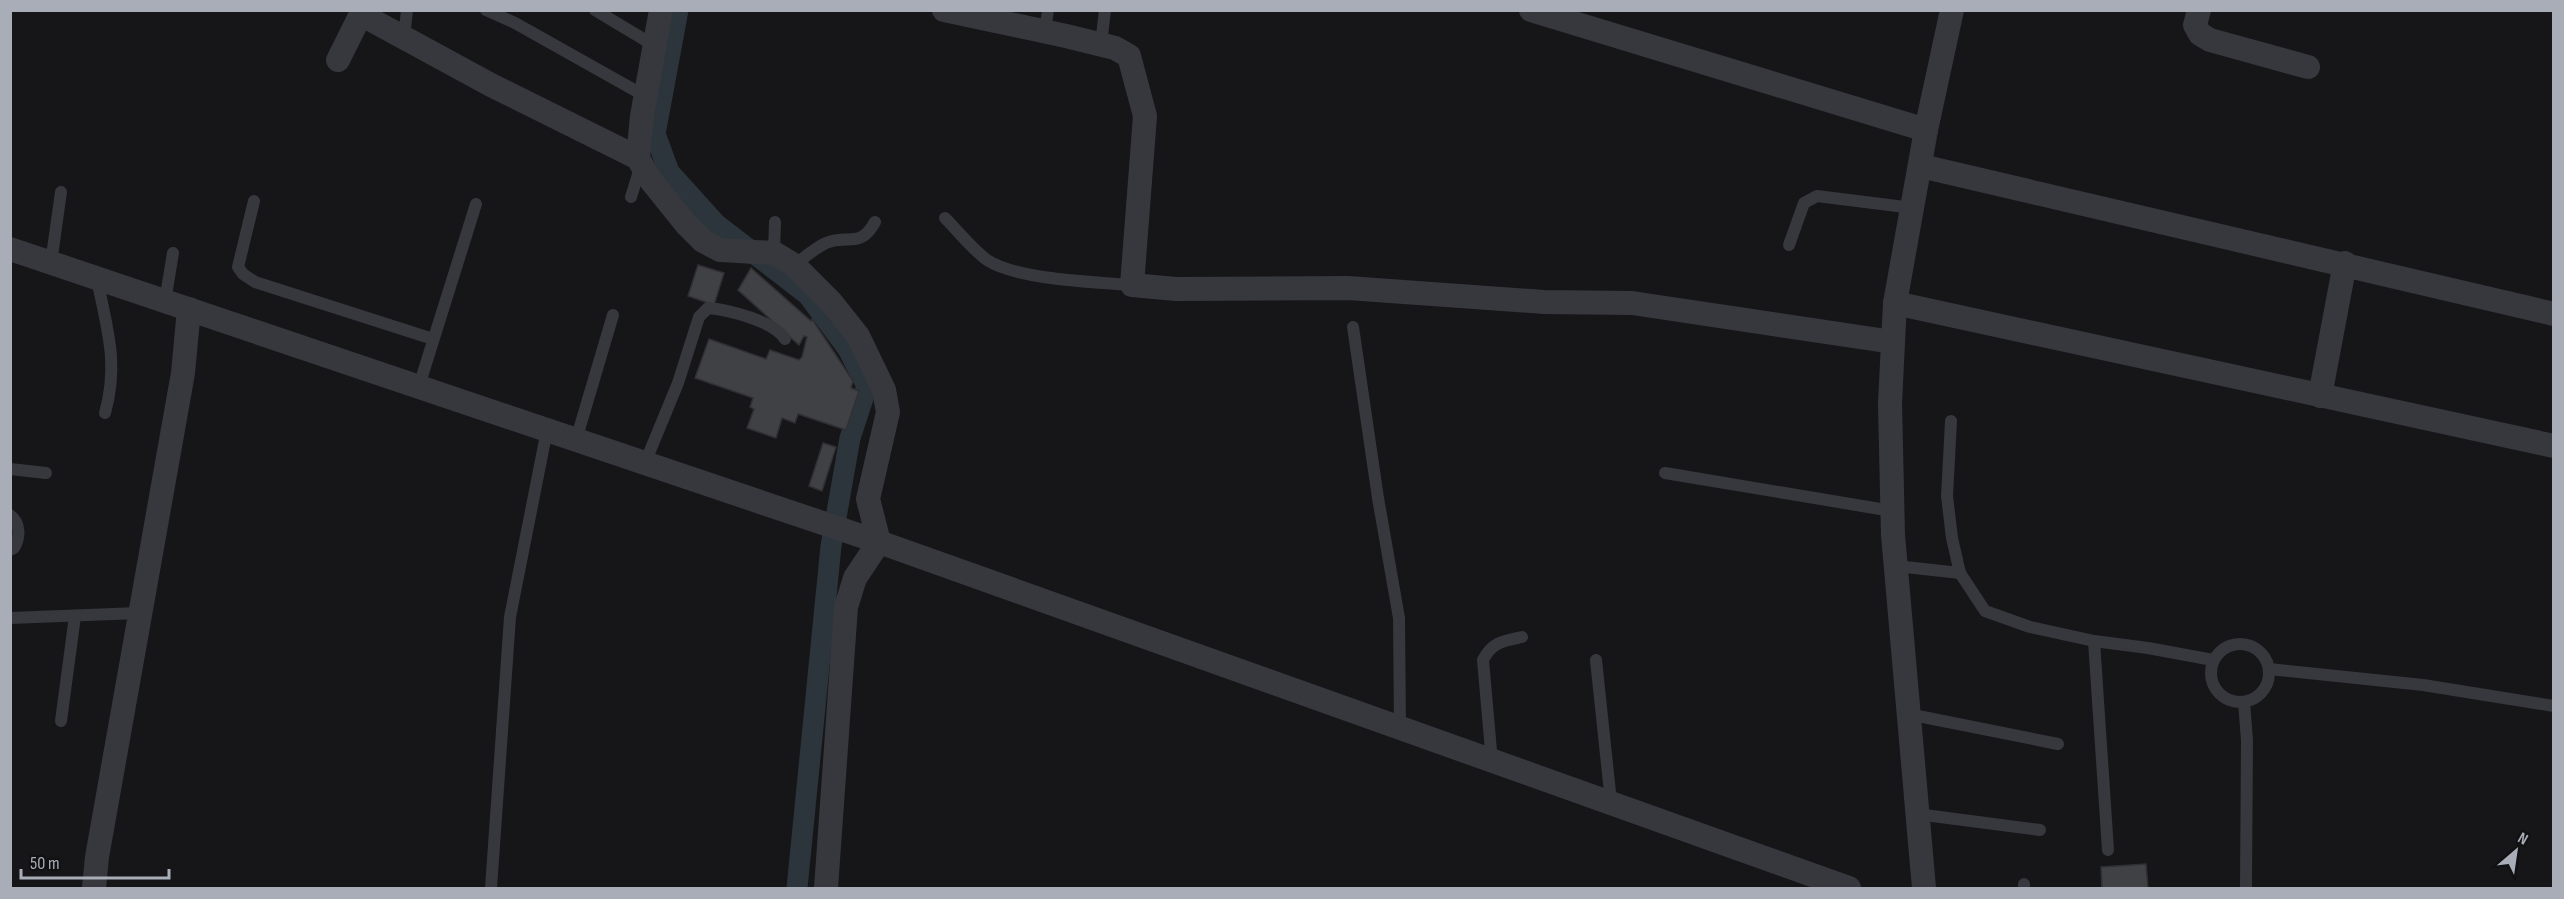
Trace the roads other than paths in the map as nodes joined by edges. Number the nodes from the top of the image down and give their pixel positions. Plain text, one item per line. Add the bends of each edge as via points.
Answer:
1 (407, 10) edge
2 (486, 10) edge
3 (595, 10) edge
4 (661, 10) edge
5 (944, 10) edge
6 (1105, 10) edge
7 (1531, 10) edge
8 (1952, 10) edge
9 (2199, 10) edge
10 (1046, 21) edge
11 (404, 38) junction
12 (1101, 44) junction
13 (655, 46) junction
14 (338, 60) dead end
15 (2308, 67) dead end
16 (645, 96) junction
17 (1926, 130) junction
18 (640, 161) junction
19 (1921, 166) junction
20 (61, 192) dead end
21 (631, 197) dead end
22 (254, 201) dead end
23 (476, 204) dead end
24 (1913, 208) junction
25 (945, 218) dead end
26 (775, 222) dead end
27 (875, 222) dead end
28 (1789, 245) dead end
29 (10, 249) edge
30 (173, 253) dead end
31 (765, 255) junction
32 (51, 263) junction
33 (2345, 264) junction
34 (97, 279) junction
35 (1132, 285) junction
36 (165, 301) junction
37 (1895, 303) junction
38 (189, 309) junction
39 (2553, 314) edge
40 (613, 315) dead end
41 (1353, 327) dead end
42 (433, 339) junction
43 (785, 339) dead end
44 (1893, 342) junction
45 (419, 387) junction
46 (2320, 396) junction
47 (105, 413) dead end
48 (1951, 421) dead end
49 (547, 430) junction
50 (576, 440) junction
51 (2553, 446) edge
52 (645, 463) junction
53 (10, 469) edge
54 (46, 473) dead end
55 (1665, 473) dead end
56 (1892, 511) junction
57 (10, 515) edge
58 (869, 539) junction
59 (10, 550) edge
60 (1896, 566) junction
61 (1960, 573) junction
62 (139, 613) junction
63 (75, 616) junction
64 (10, 618) edge
65 (1522, 637) dead end
66 (2094, 641) junction
67 (1596, 660) dead end
68 (2213, 660) junction
69 (2269, 669) junction
70 (2244, 702) junction
71 (2553, 706) edge
72 (1908, 714) junction
73 (61, 721) dead end
74 (1400, 729) junction
75 (2058, 744) dead end
76 (1492, 762) junction
77 (1611, 802) junction
78 (1917, 814) junction
79 (2040, 830) dead end
80 (2108, 850) dead end
81 (1800, 880) edge
82 (94, 888) edge
83 (491, 888) edge
84 (826, 888) edge
85 (1849, 888) edge
86 (1924, 888) edge
87 (2246, 888) edge

1 - 11 lane
2 - 16 lane
3 - 13 lane
4 - 13 street
5 - 10 street
6 - 12 lane
7 - 17 street
8 - 17 street
9 - 15 street via 2196,25 2200,34 2210,40
10 - 12 street
11 - 14 street via 362,16
11 - 18 street
12 - 35 street via 1129,56 1145,116
13 - 16 street
16 - 18 street
17 - 19 street
18 - 21 lane
18 - 31 street via 649,178 703,241 720,250
19 - 24 street
19 - 33 street
20 - 32 lane
22 - 42 lane via 238,267 243,274 255,282
23 - 42 lane
24 - 28 lane via 1817,195 1804,203
24 - 37 street
25 - 35 lane via 986,259 1001,267
26 - 31 lane
27 - 31 lane via 859,240 834,240
29 - 32 street
30 - 36 lane
31 - 58 street via 831,302 858,336 884,390 888,412 868,499
32 - 34 street
33 - 39 street
33 - 46 street
34 - 36 street
34 - 47 lane via 112,355 113,375
35 - 44 street via 1176,289 1348,288 1544,302 1632,303
36 - 38 street
37 - 44 street
37 - 46 street
38 - 45 street
38 - 62 street via 183,373
40 - 50 lane
41 - 74 lane via 1399,618
42 - 45 lane
43 - 52 lane via 776,329 760,322 726,309 708,308 699,317 675,391
44 - 56 street
45 - 49 street
46 - 51 street
48 - 61 lane via 1947,496
49 - 50 street
49 - 83 lane via 510,617
50 - 52 street
52 - 58 street
53 - 54 lane
55 - 56 lane
56 - 60 street
57 - 59 lane via 18,523 19,540
58 - 74 street
58 - 84 street via 846,607
60 - 61 lane
60 - 72 street
61 - 66 lane via 1985,610 2030,627
62 - 63 lane
62 - 82 street
63 - 64 lane
63 - 73 lane
65 - 76 lane via 1500,641 1483,660
66 - 68 lane
66 - 80 lane
67 - 77 lane
68 - 69 lane via 2227,646 2242,644 2261,653
68 - 70 lane via 2212,686 2231,702
69 - 70 lane via 2265,689
69 - 71 lane via 2423,685
70 - 87 lane
72 - 75 lane
72 - 78 street
74 - 76 street
76 - 77 street
77 - 81 street
78 - 79 lane
78 - 86 street
81 - 85 street

